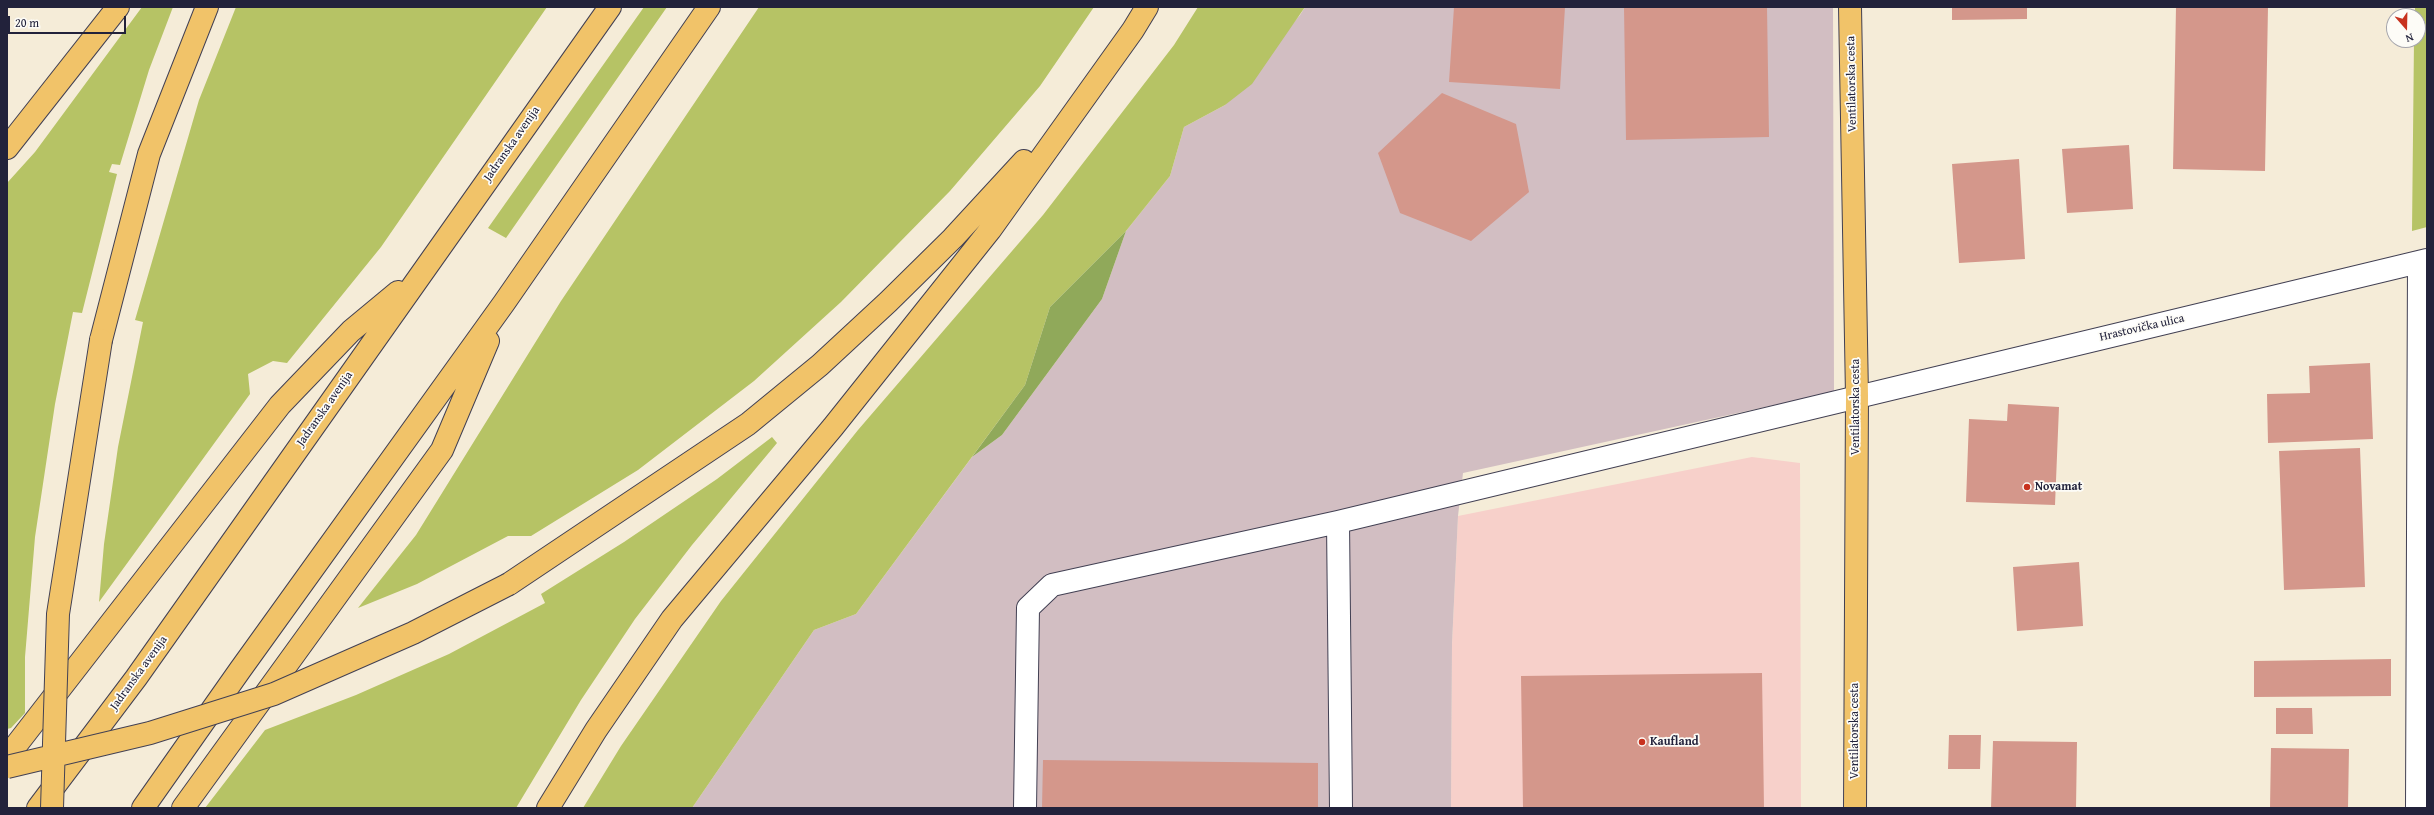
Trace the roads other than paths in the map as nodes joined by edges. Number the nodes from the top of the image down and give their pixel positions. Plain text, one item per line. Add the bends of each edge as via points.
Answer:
1 (118, 7) edge
2 (207, 7) edge
3 (610, 7) edge
4 (709, 7) edge
5 (1147, 7) edge
6 (1850, 7) edge
7 (1133, 30) junction
8 (7, 148) edge
9 (2423, 261) edge
10 (420, 273) junction
11 (504, 303) junction
12 (1857, 396) junction
13 (1338, 522) junction
14 (7, 757) edge
15 (7, 768) edge
16 (38, 808) edge
17 (52, 808) edge
18 (144, 808) edge
19 (183, 808) edge
20 (548, 808) edge
21 (1025, 808) edge
22 (1341, 808) edge
23 (1855, 808) edge
24 (2417, 808) edge

1 - 8 main road
2 - 17 main road, bridge via 149,154 101,340 58,614
3 - 10 main road, Jadranska avenija
4 - 11 main road
5 - 7 main road
6 - 12 main road, Ventilatorska cesta
7 - 15 main road, bridge via 1076,102 1016,171 915,275 820,365 748,424 509,584 413,632 274,694 150,733
7 - 20 main road via 990,230 833,427 672,619 596,730
9 - 12 street, Hrastovička ulica
9 - 24 street
10 - 14 main road via 351,332 280,406
10 - 16 main road, Jadranska avenija via 136,678
11 - 18 main road
11 - 19 main road via 442,450
12 - 13 street, Hrastovička ulica
12 - 23 main road, Ventilatorska cesta
13 - 21 street, Hrastovička ulica via 1052,585 1028,608
13 - 22 street

